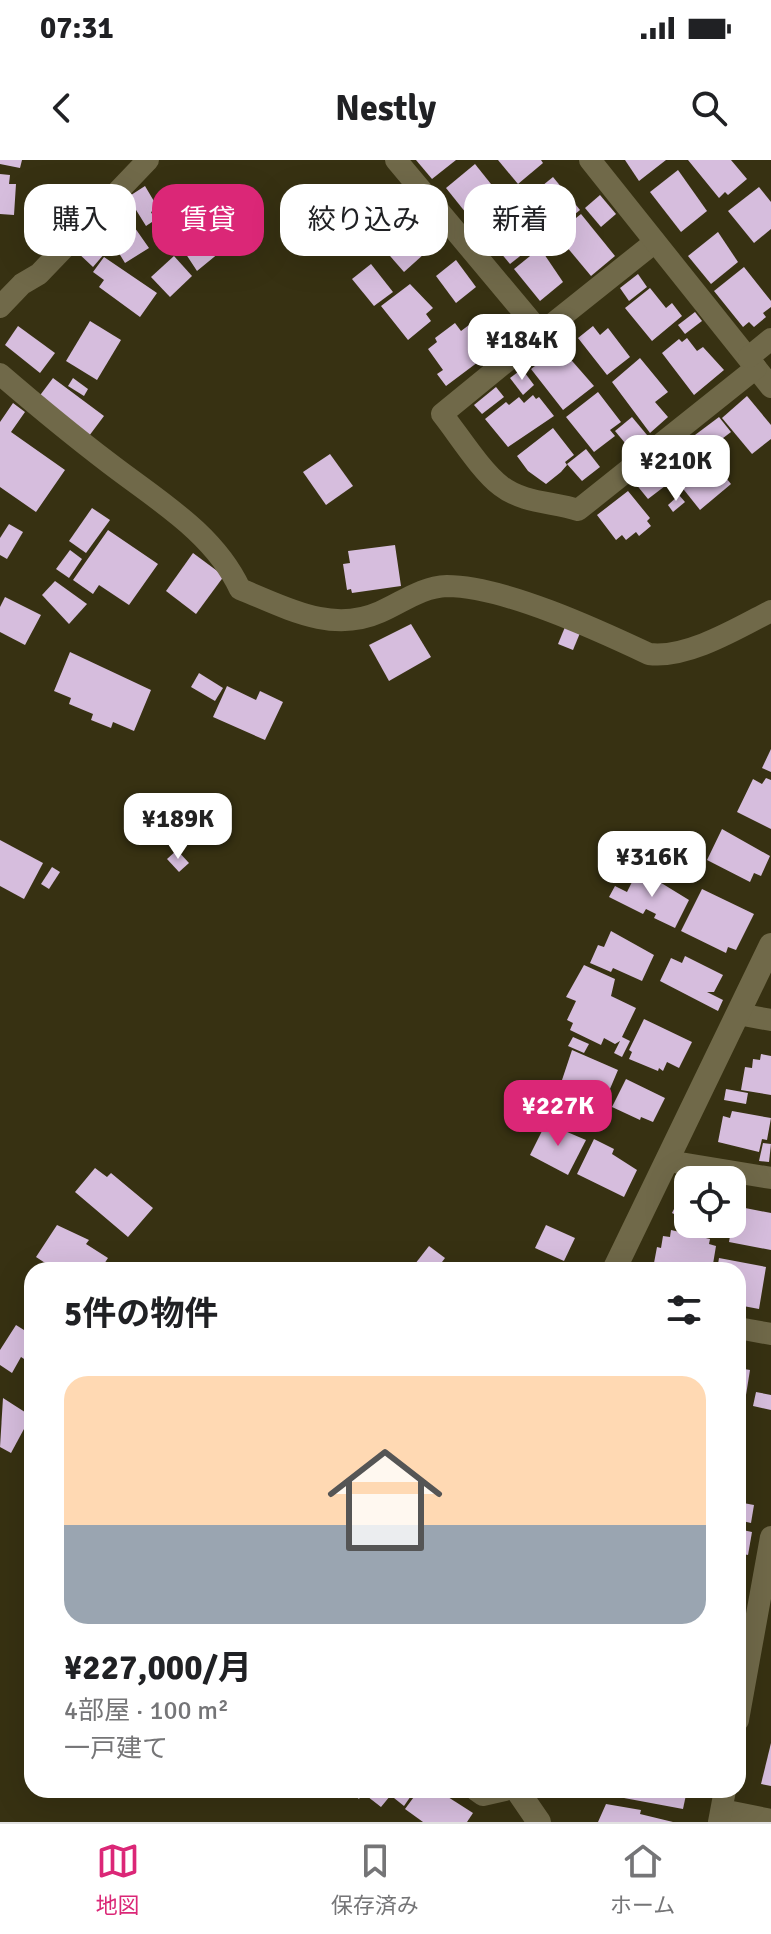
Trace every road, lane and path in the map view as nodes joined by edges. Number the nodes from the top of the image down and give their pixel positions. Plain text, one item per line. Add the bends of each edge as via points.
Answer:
1 (148, 160) edge
2 (396, 160) edge
3 (590, 160) edge
4 (655, 242) junction
5 (0, 307) edge
6 (541, 333) junction
7 (771, 339) edge
8 (752, 362) junction
9 (0, 374) edge
10 (771, 387) edge
11 (771, 611) edge
12 (771, 945) edge
13 (738, 1014) junction
14 (771, 1020) edge
15 (668, 1161) junction
16 (771, 1178) edge
17 (618, 1262) edge
18 (746, 1329) edge
19 (771, 1334) edge
20 (771, 1537) edge
21 (746, 1676) edge
22 (522, 1798) edge
23 (722, 1807) edge
24 (771, 1820) edge
25 (539, 1822) edge

1 - 5 street via 39,274
2 - 6 street
3 - 4 street
4 - 6 street
4 - 8 street
6 - 8 street via 442,414 501,486 540,503 578,510
7 - 8 street
8 - 10 street
9 - 11 street via 36,408 205,537 240,589 311,617 340,623 360,619 420,590 452,586 547,610 660,656
12 - 13 street
13 - 14 street
13 - 15 street
15 - 16 street
15 - 17 street
18 - 19 street
20 - 21 street
22 - 25 street
23 - 24 street

